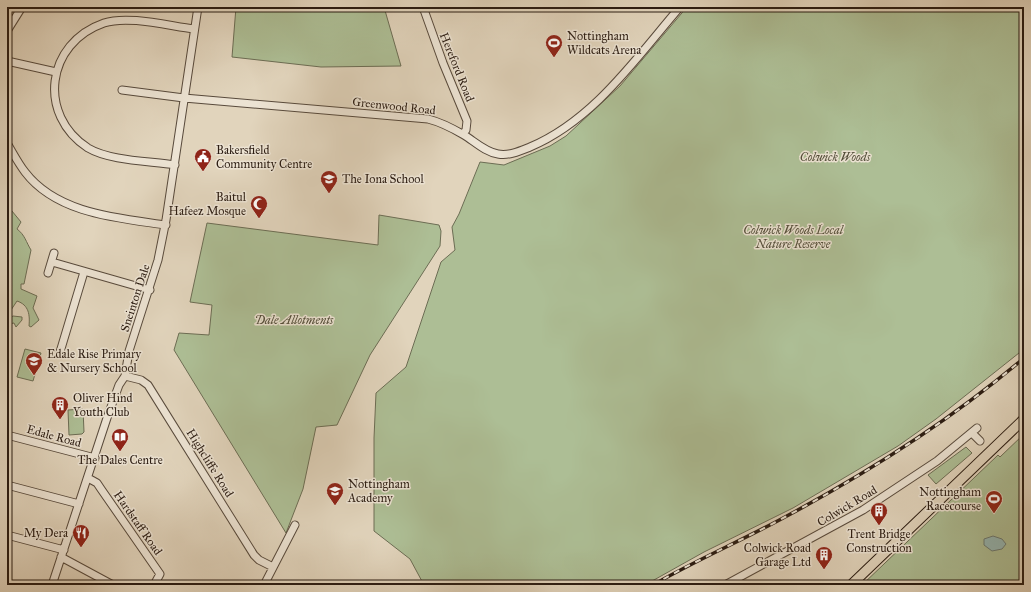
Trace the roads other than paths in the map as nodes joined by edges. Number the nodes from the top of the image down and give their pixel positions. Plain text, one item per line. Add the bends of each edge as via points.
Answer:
1 (22, 7) edge
2 (198, 7) edge
3 (423, 7) edge
4 (680, 7) edge
5 (194, 29) junction
6 (7, 31) edge
7 (7, 61) edge
8 (56, 72) junction
9 (122, 90) dead end
10 (184, 98) junction
11 (463, 134) junction
12 (7, 143) edge
13 (175, 165) junction
14 (166, 225) junction
15 (54, 253) dead end
16 (52, 262) junction
17 (84, 272) junction
18 (48, 273) dead end
19 (150, 290) junction
20 (60, 352) dead end
21 (125, 376) junction
22 (1024, 419) edge
23 (7, 435) edge
24 (980, 441) dead end
25 (95, 458) junction
26 (88, 478) junction
27 (7, 485) edge
28 (79, 504) junction
29 (295, 525) dead end
30 (7, 535) edge
31 (63, 554) junction
32 (274, 567) junction
33 (52, 585) edge
34 (113, 585) edge
35 (154, 585) edge
36 (264, 585) edge
37 (724, 585) edge
38 (851, 585) edge

1 - 6 street
2 - 5 street, Sneinton Dale
3 - 11 street, Hereford Road via 466,121 466,130
4 - 11 street, Greenwood Road via 614,84 572,122 550,137 523,150 502,154 490,152
5 - 8 street via 128,20 105,23 84,32 64,52
5 - 10 street, Sneinton Dale
7 - 8 street
8 - 13 street via 56,104 70,132 81,142 89,148 112,156
9 - 10 street, Greenwood Road
10 - 11 street, Greenwood Road via 428,119
10 - 13 street, Sneinton Dale
12 - 14 street via 25,173 49,194 75,207 103,216
13 - 14 street, Sneinton Dale
14 - 19 street, Sneinton Dale
15 - 16 street
16 - 17 street
16 - 18 street
17 - 19 street
17 - 20 street via 59,343
19 - 21 street, Sneinton Dale via 129,351
21 - 25 street, Sneinton Dale via 118,389
21 - 32 street, Highcliffe Road via 141,380 148,385 254,555
22 - 38 main road
23 - 25 street, Edale Road
24 - 37 street, Colwick Road via 975,430 937,461 863,510
25 - 26 street, Sneinton Dale
26 - 28 street, Sneinton Dale
26 - 35 street, Hardstaff Road via 97,483 160,574
27 - 28 street
28 - 31 street, Sneinton Dale
29 - 32 street
30 - 31 street
31 - 33 street, Sneinton Dale
31 - 34 street
32 - 36 street

